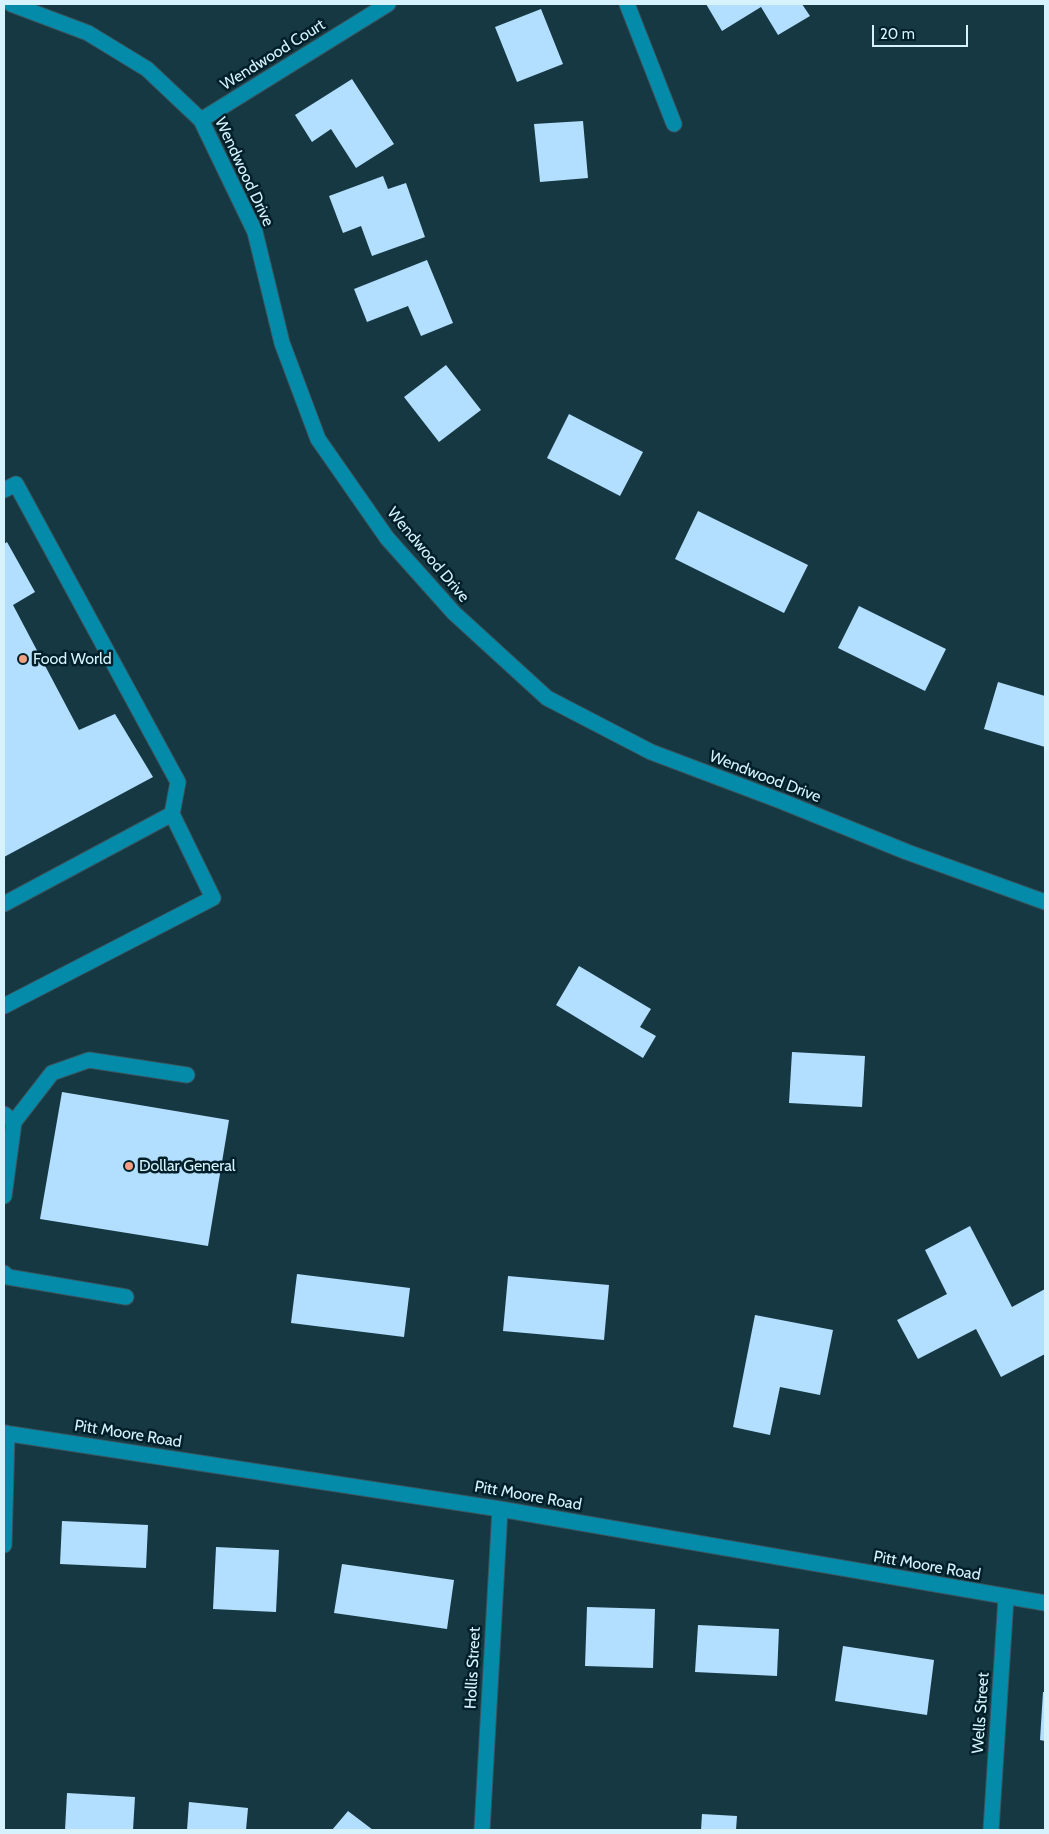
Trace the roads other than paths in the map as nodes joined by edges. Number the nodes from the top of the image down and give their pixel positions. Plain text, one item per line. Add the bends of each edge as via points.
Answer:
1 (11, 4) edge
2 (388, 4) edge
3 (627, 4) edge
4 (201, 120) junction
5 (674, 124) dead end
6 (4, 490) edge
7 (172, 814) junction
8 (1045, 902) edge
9 (4, 904) edge
10 (4, 1006) edge
11 (186, 1075) dead end
12 (9, 1118) edge
13 (4, 1196) edge
14 (4, 1273) edge
15 (126, 1298) dead end
16 (5, 1433) edge
17 (500, 1509) junction
18 (4, 1545) edge
19 (1006, 1598) junction
20 (1045, 1603) edge
21 (482, 1830) edge
22 (992, 1830) edge

1 - 4 street, Wendwood Drive via 88,33 147,69
2 - 4 street, Wendwood Court
3 - 5 street
4 - 8 street, Wendwood Drive via 255,232 282,343 318,439 387,538 454,613 547,698 651,752
6 - 7 street via 16,484 178,782
7 - 9 street
7 - 10 street via 212,898
11 - 12 street via 89,1060 52,1073
12 - 13 street
14 - 15 street via 8,1277
16 - 17 street, Pitt Moore Road
16 - 18 street
17 - 19 street, Pitt Moore Road
17 - 21 street, Hollis Street
19 - 20 street, Pitt Moore Road
19 - 22 street, Wells Street

